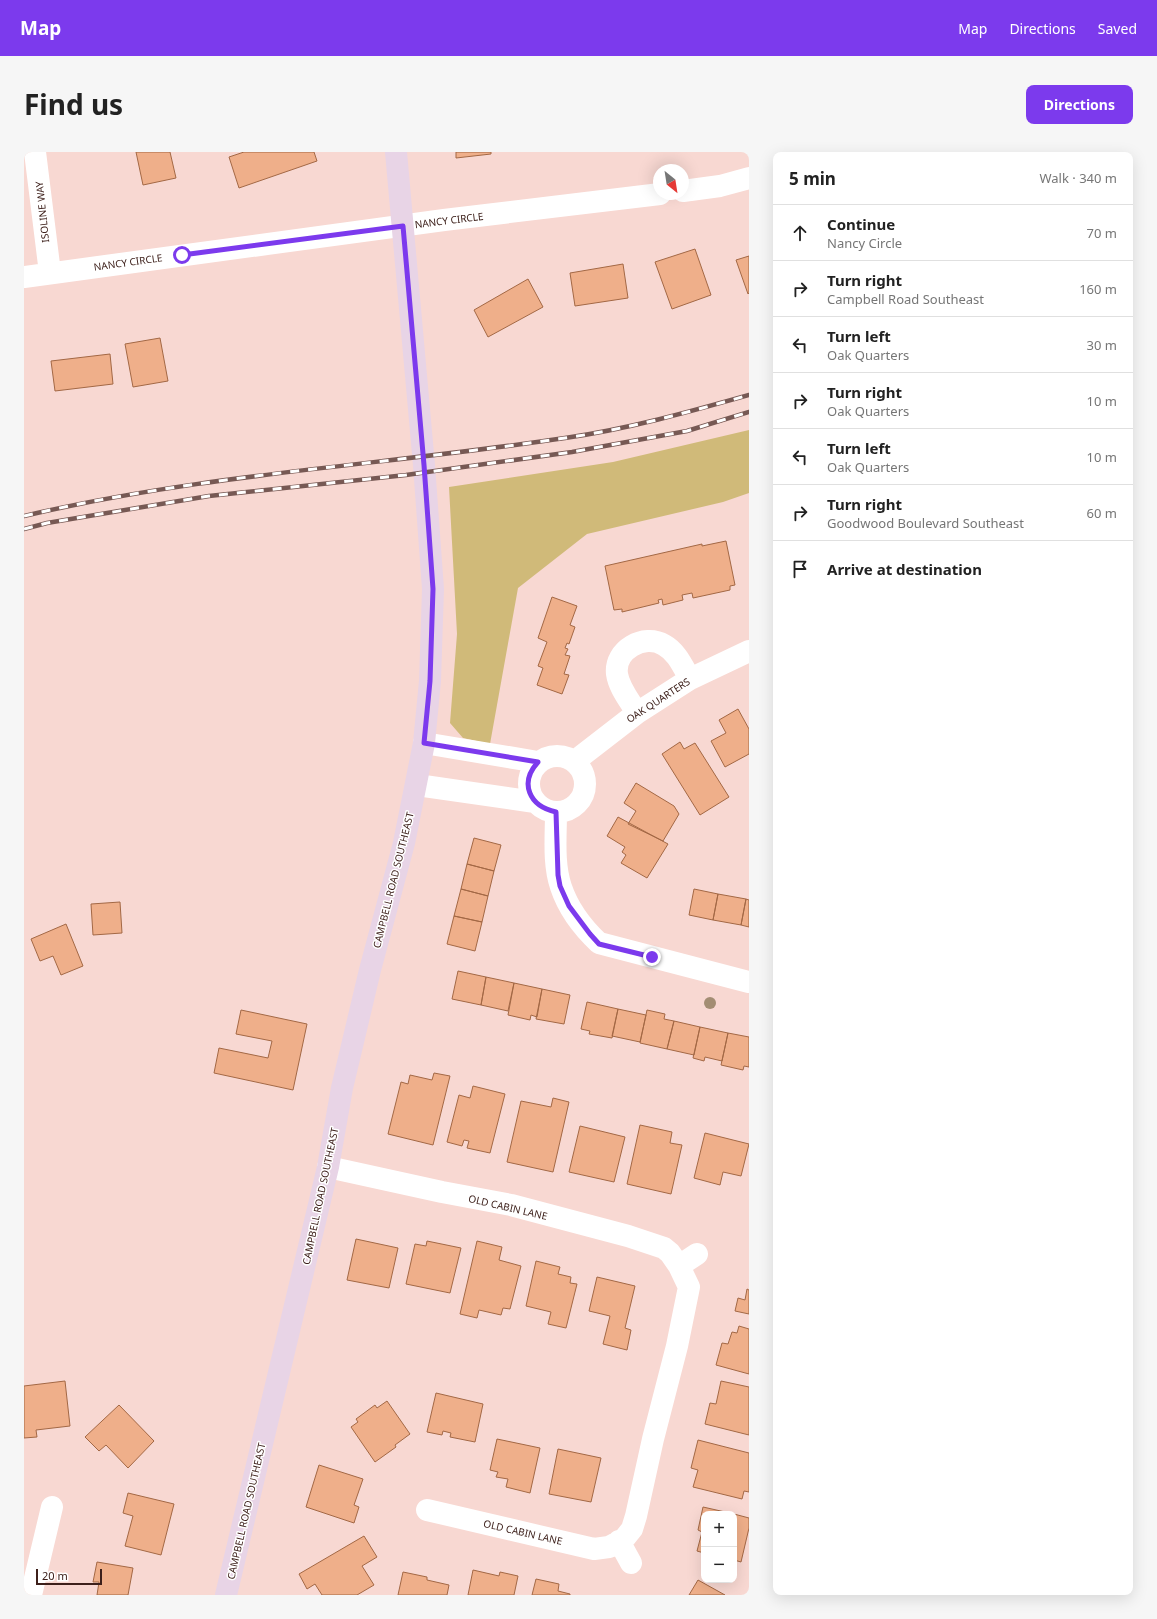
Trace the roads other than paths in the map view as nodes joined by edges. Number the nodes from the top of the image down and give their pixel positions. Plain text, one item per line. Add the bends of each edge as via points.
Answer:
1 (35, 152) edge
2 (396, 152) edge
3 (749, 178) edge
4 (689, 190) edge
5 (653, 195) edge
6 (403, 226) junction
7 (50, 273) junction
8 (24, 277) edge
9 (749, 651) edge
10 (690, 679) junction
11 (637, 713) junction
12 (424, 743) junction
13 (574, 761) junction
14 (538, 762) junction
15 (417, 785) junction
16 (534, 802) junction
17 (556, 812) junction
18 (749, 982) edge
19 (328, 1167) junction
20 (698, 1254) dead end
21 (679, 1266) junction
22 (52, 1507) dead end
23 (427, 1510) dead end
24 (619, 1542) junction
25 (631, 1563) dead end
26 (31, 1595) edge
27 (226, 1595) edge

1 - 7 street, ISOLINE WAY
2 - 6 street, CAMPBELL ROAD SOUTHEAST
3 - 4 street via 720,186
5 - 6 street, NANCY CIRCLE
6 - 7 street, NANCY CIRCLE
6 - 12 street, CAMPBELL ROAD SOUTHEAST via 433,589 430,681
7 - 8 street, NANCY CIRCLE
9 - 10 street, OAK QUARTERS
10 - 11 street, OAK QUARTERS
10 - 11 street via 672,651 664,644 653,640 632,646 622,653 617,675
11 - 13 street, OAK QUARTERS
12 - 14 street
12 - 15 street, CAMPBELL ROAD SOUTHEAST
13 - 14 street via 556,755
13 - 17 street via 585,778 582,798 566,811
14 - 16 street via 529,776 528,784
15 - 16 street
15 - 19 street, CAMPBELL ROAD SOUTHEAST via 342,1088
16 - 17 street
17 - 18 street via 560,886 569,906 599,944
19 - 21 street, OLD CABIN LANE via 511,1205 628,1236 664,1248
19 - 27 street, CAMPBELL ROAD SOUTHEAST
20 - 21 street
21 - 24 street, OLD CABIN LANE via 689,1287 678,1346 636,1516 632,1529
22 - 26 street
23 - 24 street, OLD CABIN LANE via 589,1548 609,1547
24 - 25 street

